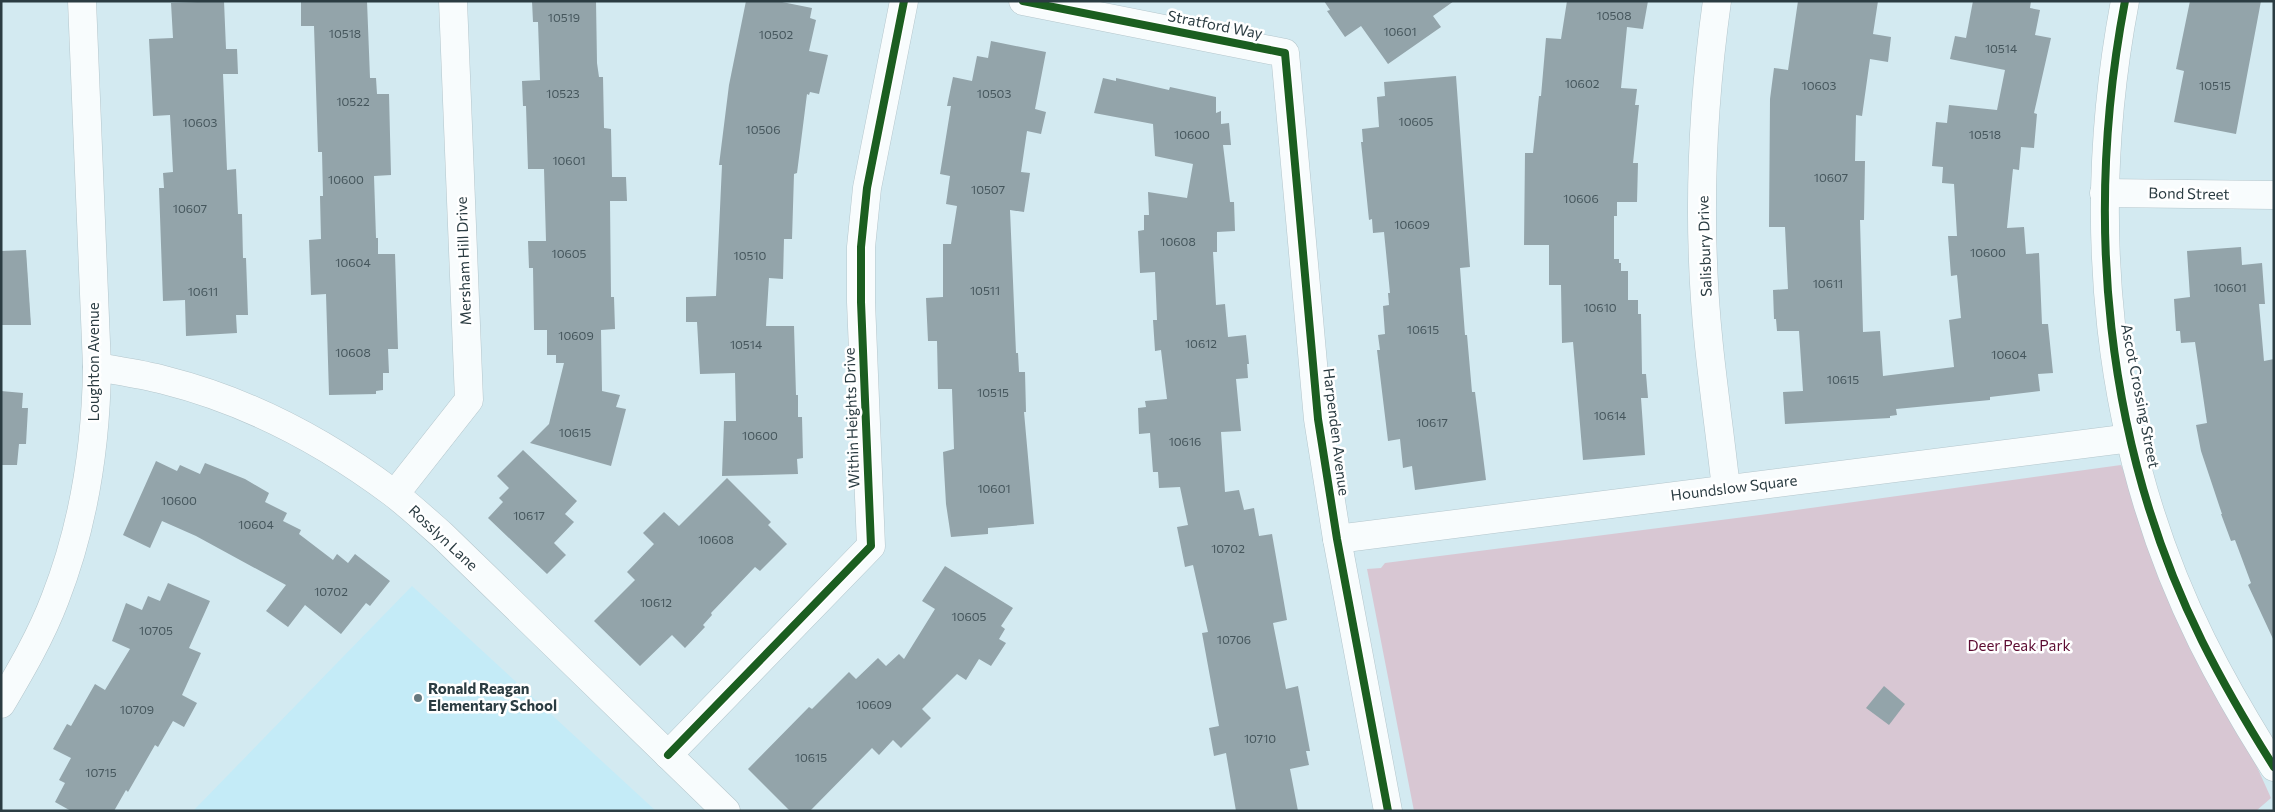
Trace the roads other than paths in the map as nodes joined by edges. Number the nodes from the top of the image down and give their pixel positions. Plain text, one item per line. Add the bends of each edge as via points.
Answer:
1 (82, 1) edge
2 (453, 1) edge
3 (904, 1) edge
4 (1023, 1) edge
5 (1717, 1) edge
6 (2125, 1) edge
7 (1285, 53) joint
8 (2104, 193) junction
9 (2274, 195) edge
10 (97, 367) junction
11 (2131, 438) junction
12 (1726, 489) junction
13 (395, 494) junction
14 (1337, 539) junction
15 (1, 704) edge
16 (668, 755) junction
17 (2274, 768) edge
18 (726, 811) edge
19 (1388, 811) edge

1 - 10 street, Loughton Avenue
2 - 13 street, Mersham Hill Drive via 469,400
3 - 16 street, Within Heights Drive via 867,188 861,246 871,546
4 - 7 street, Stratford Way
5 - 12 street, Salisbury Drive via 1703,142 1703,246 1709,345
6 - 8 street, Ascot Crossing Street via 2115,54
7 - 14 street, Harpenden Avenue via 1318,419
8 - 9 street, Bond Street
8 - 11 street, Ascot Crossing Street via 2106,274 2114,354
10 - 13 street, Rosslyn Lane via 164,380 235,403 286,425 342,457
10 - 15 street, Loughton Avenue via 91,463 78,527 55,598 29,657
11 - 12 street, Houndslow Square
11 - 17 street, Ascot Crossing Street via 2173,574 2234,703
12 - 14 street, Houndslow Square
13 - 16 street, Rosslyn Lane via 442,535
14 - 19 street, Harpenden Avenue
16 - 18 street, Rosslyn Lane

